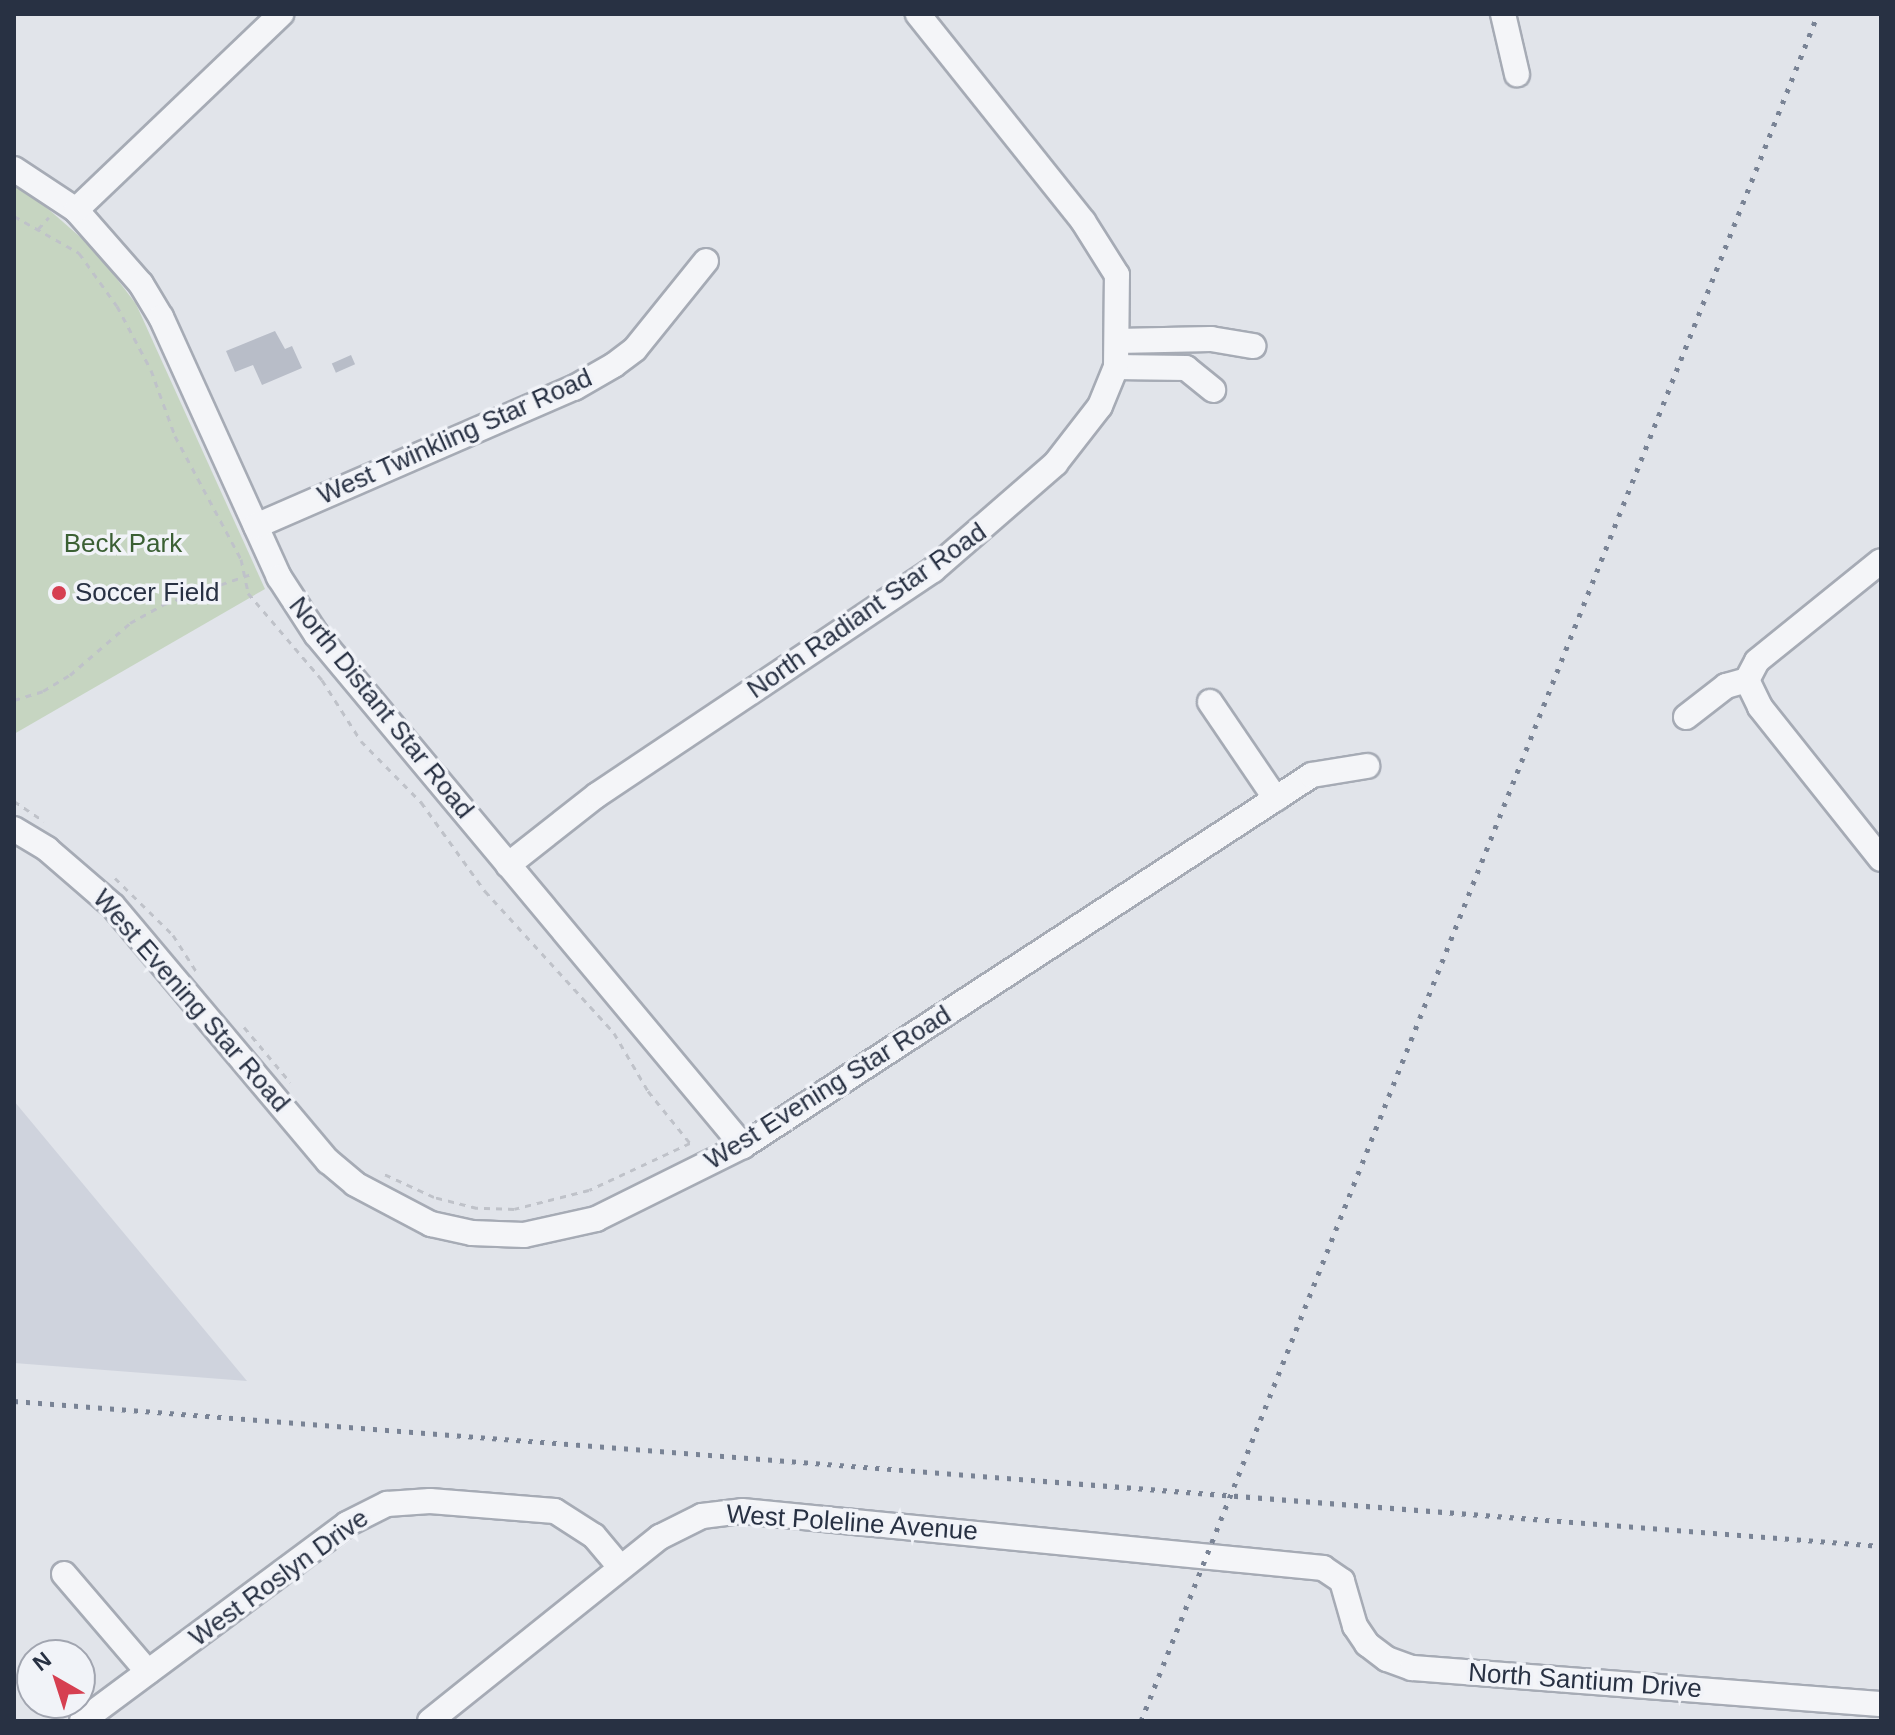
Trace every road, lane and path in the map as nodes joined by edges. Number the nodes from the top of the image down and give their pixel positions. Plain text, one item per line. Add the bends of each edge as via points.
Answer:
1 (281, 14) edge
2 (918, 14) edge
3 (1503, 14) edge
4 (1517, 74) dead end
5 (14, 169) edge
6 (76, 210) junction
7 (14, 216) edge
8 (706, 261) dead end
9 (1117, 341) junction
10 (1253, 346) dead end
11 (1116, 367) junction
12 (1213, 390) dead end
13 (256, 526) junction
14 (1881, 561) edge
15 (275, 569) junction
16 (243, 575) junction
17 (1747, 680) junction
18 (14, 700) edge
19 (1210, 702) dead end
20 (1686, 717) dead end
21 (1367, 766) dead end
22 (1276, 799) junction
23 (14, 801) edge
24 (52, 827) dead end
25 (14, 829) edge
26 (1881, 859) edge
27 (508, 865) junction
28 (104, 870) dead end
29 (202, 984) dead end
30 (238, 1022) dead end
31 (294, 1086) dead end
32 (743, 1146) junction
33 (371, 1168) dead end
34 (620, 1567) junction
35 (64, 1574) dead end
36 (1340, 1578) joint
37 (148, 1672) junction
38 (1881, 1704) edge
39 (82, 1721) edge
40 (430, 1721) edge

1 - 6 street
2 - 9 street, North Radiant Star Road via 1083,221 1117,275
3 - 4 street
5 - 6 street, North Distant Star Road
6 - 13 street, North Distant Star Road via 127,266 161,317
7 - 16 path via 79,253 117,306 151,370 175,436 241,559
8 - 13 street, West Twinkling Star Road via 635,349 614,365 546,401
9 - 10 street via 1211,339
9 - 11 street, North Radiant Star Road
11 - 12 street via 1186,368
11 - 27 street, North Radiant Star Road via 1085,430 988,526 920,579 597,795
13 - 15 street, North Distant Star Road
14 - 17 street via 1757,661
15 - 16 path
15 - 27 street, North Distant Star Road via 316,634
16 - 18 path via 164,604 130,623 70,675
16 - 33 path via 248,593 322,680 361,741 421,802 485,891 614,1033 648,1091 690,1143 589,1190 514,1209 477,1208 434,1197
17 - 20 street via 1726,686
17 - 26 street via 1760,707
19 - 22 street
21 - 22 street, West Evening Star Road via 1312,775
22 - 32 street, West Evening Star Road
23 - 24 path
25 - 32 street, West Evening Star Road via 87,881 133,927 328,1161 371,1196 409,1215 472,1233 552,1231 623,1208
27 - 32 street, North Distant Star Road
28 - 29 path via 173,935
30 - 31 path
34 - 36 street, West Poleline Avenue via 689,1521 742,1511 1220,1556 1323,1568
34 - 37 street, West Roslyn Drive via 594,1536 555,1511 430,1501 387,1504 347,1524
34 - 40 street, West Poleline Avenue
35 - 37 street
36 - 38 street, North Santium Drive via 1361,1636 1374,1651 1404,1666
37 - 39 street, West Roslyn Drive

